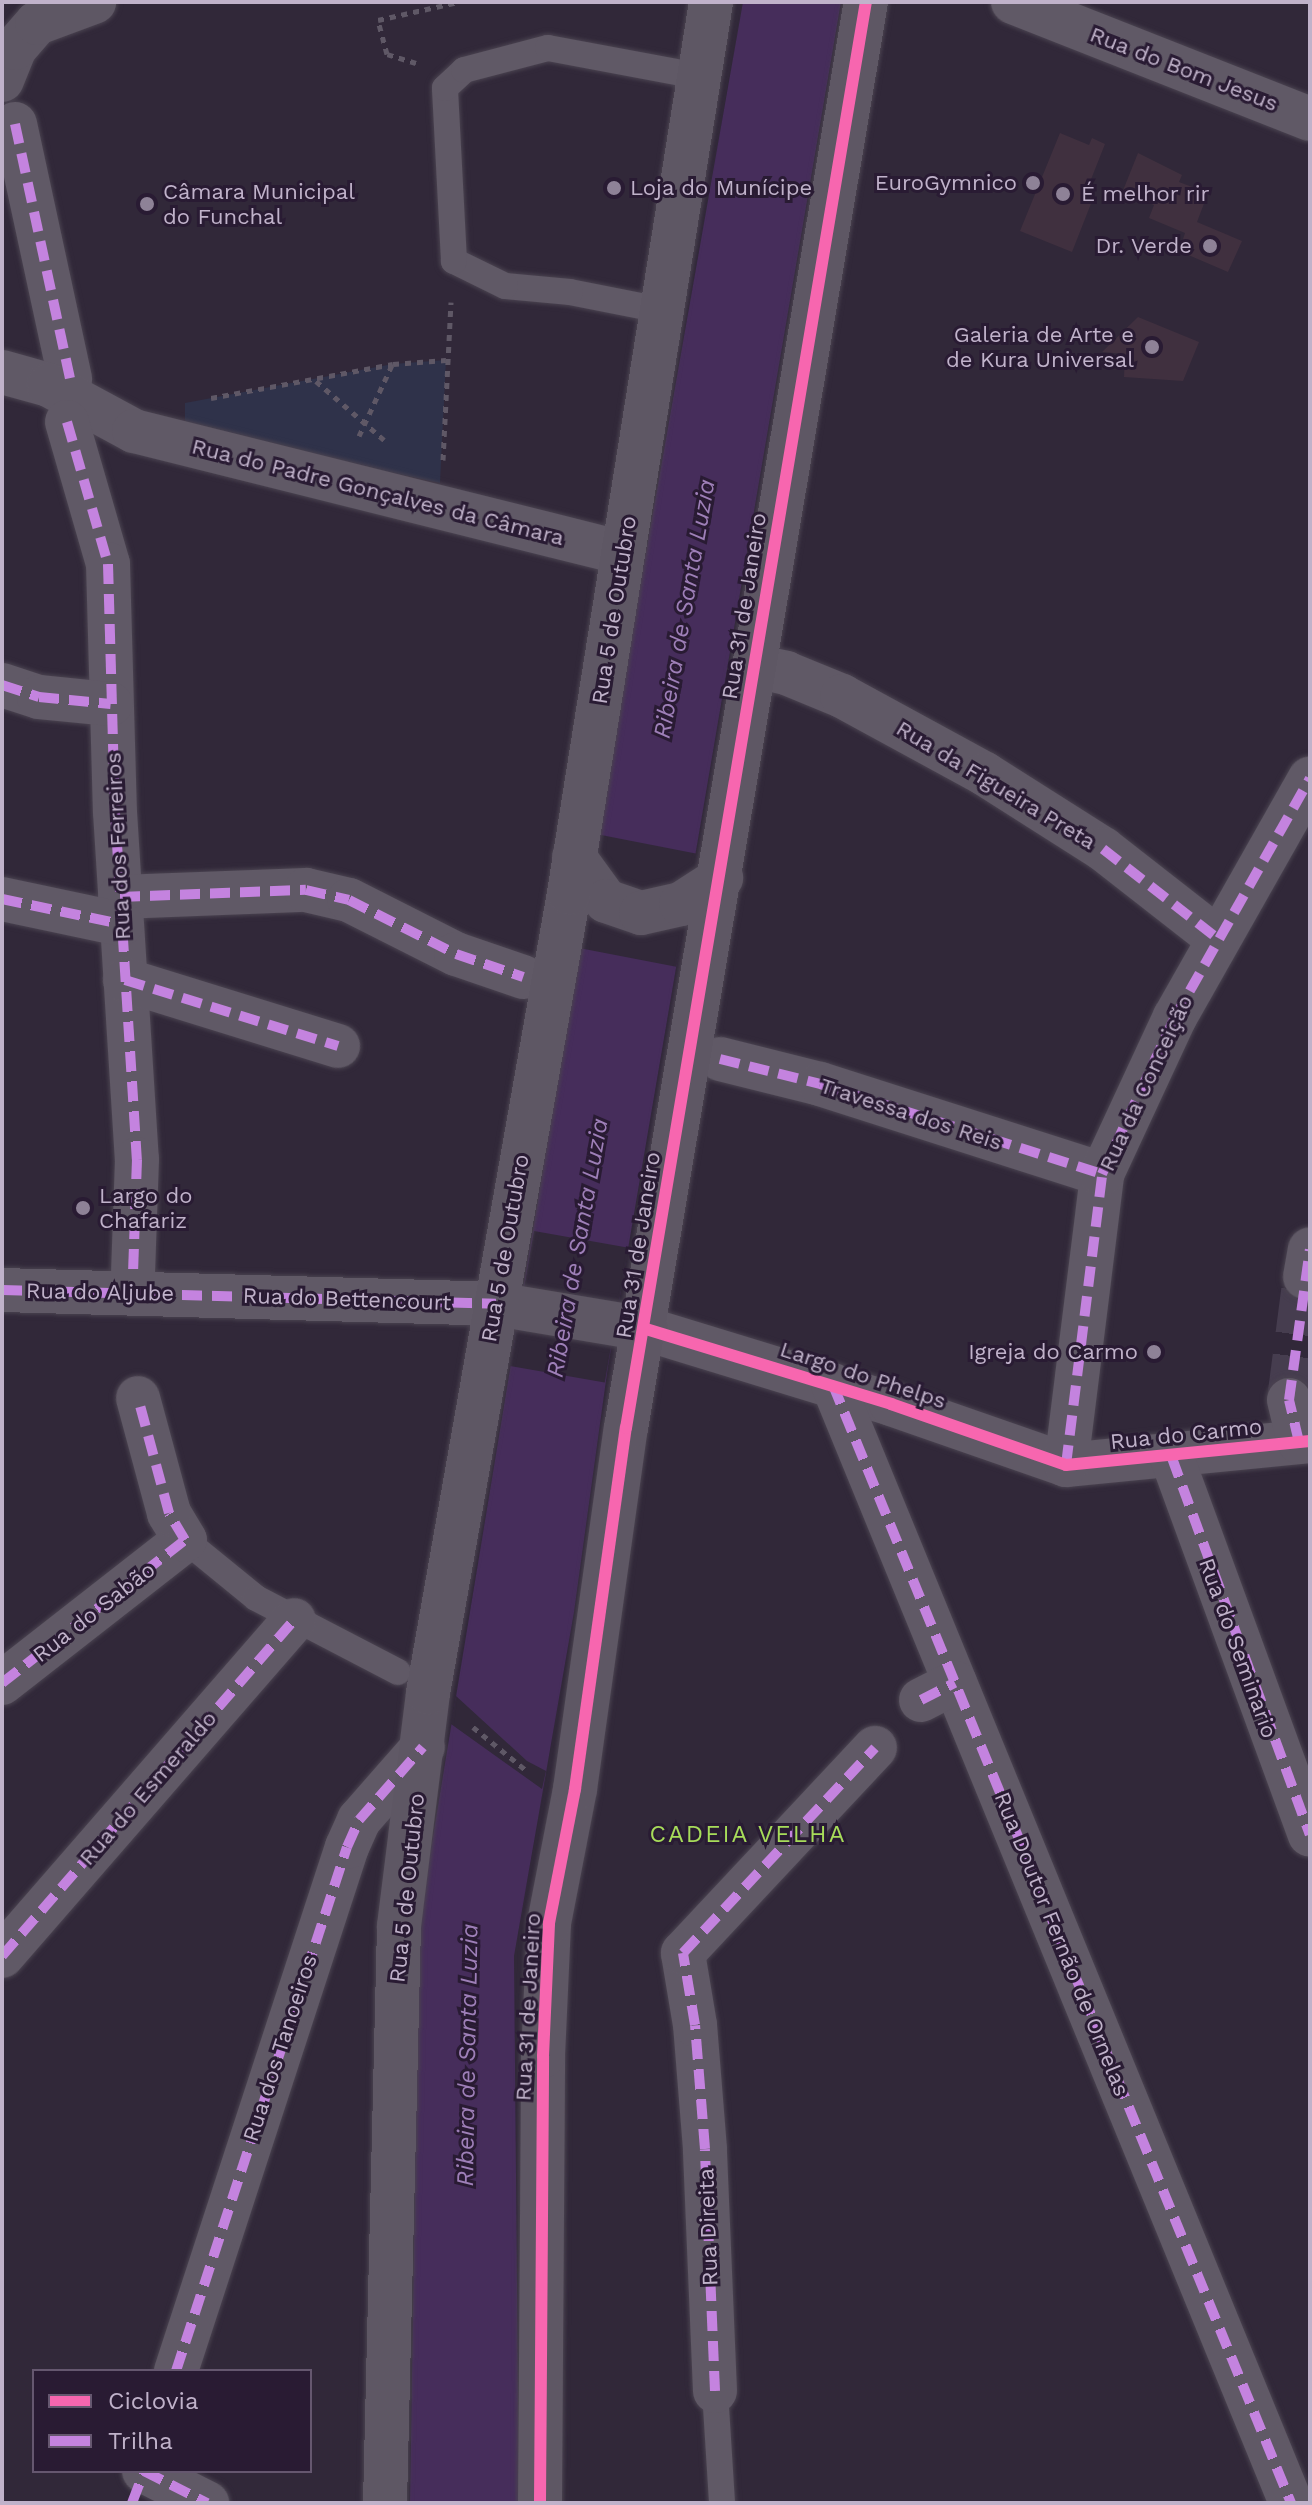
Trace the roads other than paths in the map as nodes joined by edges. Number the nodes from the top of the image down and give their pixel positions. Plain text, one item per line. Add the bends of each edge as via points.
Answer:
1 (94, 2) edge
2 (711, 2) edge
3 (866, 2) edge
4 (1013, 2) edge
5 (4, 57) edge
6 (698, 76) junction
7 (1310, 119) edge
8 (15, 124) dead end
9 (661, 310) junction
10 (2, 372) edge
11 (70, 379) dead end
12 (67, 422) dead end
13 (623, 553) junction
14 (754, 666) junction
15 (2, 685) edge
16 (111, 704) junction
17 (1310, 778) edge
18 (583, 872) junction
19 (705, 889) junction
20 (2, 899) edge
21 (120, 911) junction
22 (1218, 939) junction
23 (523, 977) dead end
24 (125, 980) junction
25 (338, 1046) dead end
26 (720, 1059) dead end
27 (1102, 1174) junction
28 (133, 1275) dead end
29 (2, 1290) edge
30 (198, 1294) joint
31 (509, 1306) junction
32 (630, 1326) junction
33 (833, 1385) junction
34 (138, 1398) dead end
35 (1289, 1400) tunnel mouth
36 (1305, 1441) edge
37 (1172, 1458) junction
38 (1066, 1465) junction
39 (185, 1540) junction
40 (294, 1620) junction
41 (398, 1672) dead end
42 (2, 1683) edge
43 (423, 1747) junction
44 (875, 1748) dead end
45 (1296, 1767) edge
46 (1310, 1835) edge
47 (2, 1956) edge
48 (177, 2369) edge
49 (715, 2391) joint
50 (143, 2473) edge
51 (148, 2473) edge
52 (132, 2503) edge
53 (207, 2503) edge
54 (385, 2503) edge
55 (540, 2503) edge
56 (722, 2503) edge
57 (1291, 2503) edge

1 - 5 main road via 37,23
2 - 6 main road, Rua 5 de Outubro
3 - 14 main road, Rua 31 de Janeiro
4 - 7 street, Rua do Bom Jesus
6 - 9 main road, Rua 5 de Outubro
6 - 9 lane via 548,48 464,70 445,88 454,261 505,286
8 - 11 street
9 - 13 main road, Rua 5 de Outubro
10 - 13 street, Rua do Padre Gonçalves da Câmara via 49,385 134,431
12 - 16 street, Rua dos Ferreiros via 108,564
13 - 18 main road, Rua 5 de Outubro
14 - 19 main road, Rua 31 de Janeiro
14 - 22 street, Rua da Figueira Preta via 842,696 985,774 1103,849
15 - 16 street via 39,697
16 - 21 street, Rua dos Ferreiros
17 - 22 street, Rua da Conceição
18 - 19 main road via 606,901 641,913
18 - 31 main road, Rua 5 de Outubro
19 - 32 main road, Rua 31 de Janeiro
20 - 21 street
21 - 23 street via 306,890 349,900 456,954
21 - 24 street, Rua dos Ferreiros
22 - 27 street, Rua da Conceição via 1175,1017
24 - 25 street
24 - 28 street, Rua dos Ferreiros via 137,1159
26 - 27 street, Travessa dos Reis via 820,1084
27 - 38 street, Rua da Conceição
29 - 30 street, Rua do Aljube
30 - 31 street, Rua do Bettencourt
31 - 32 main road
31 - 43 main road, Rua 5 de Outubro via 428,1693
32 - 33 street, Largo do Phelps
32 - 55 main road, Rua 31 de Janeiro via 626,1428 575,1789 549,1923
33 - 38 street, Largo do Phelps
33 - 57 street, Rua Doutor Fernão de Ornelas via 938,1692
34 - 39 street via 169,1513
35 - 36 street
36 - 37 street, Rua do Carmo
37 - 38 street, Rua do Carmo
37 - 45 street, Rua do Seminario
39 - 40 lane via 224,1577
39 - 42 street, Rua do Sabão
40 - 41 lane
40 - 47 street, Rua do Esmeraldo
43 - 48 street, Rua dos Tanoeiros via 359,1820 347,1847
43 - 54 main road, Rua 5 de Outubro via 399,1926
44 - 49 street, Rua Direita via 683,1953 705,2149
45 - 46 street, Rua do Seminario
49 - 56 lane, Rua Direita
50 - 52 street
51 - 53 street

